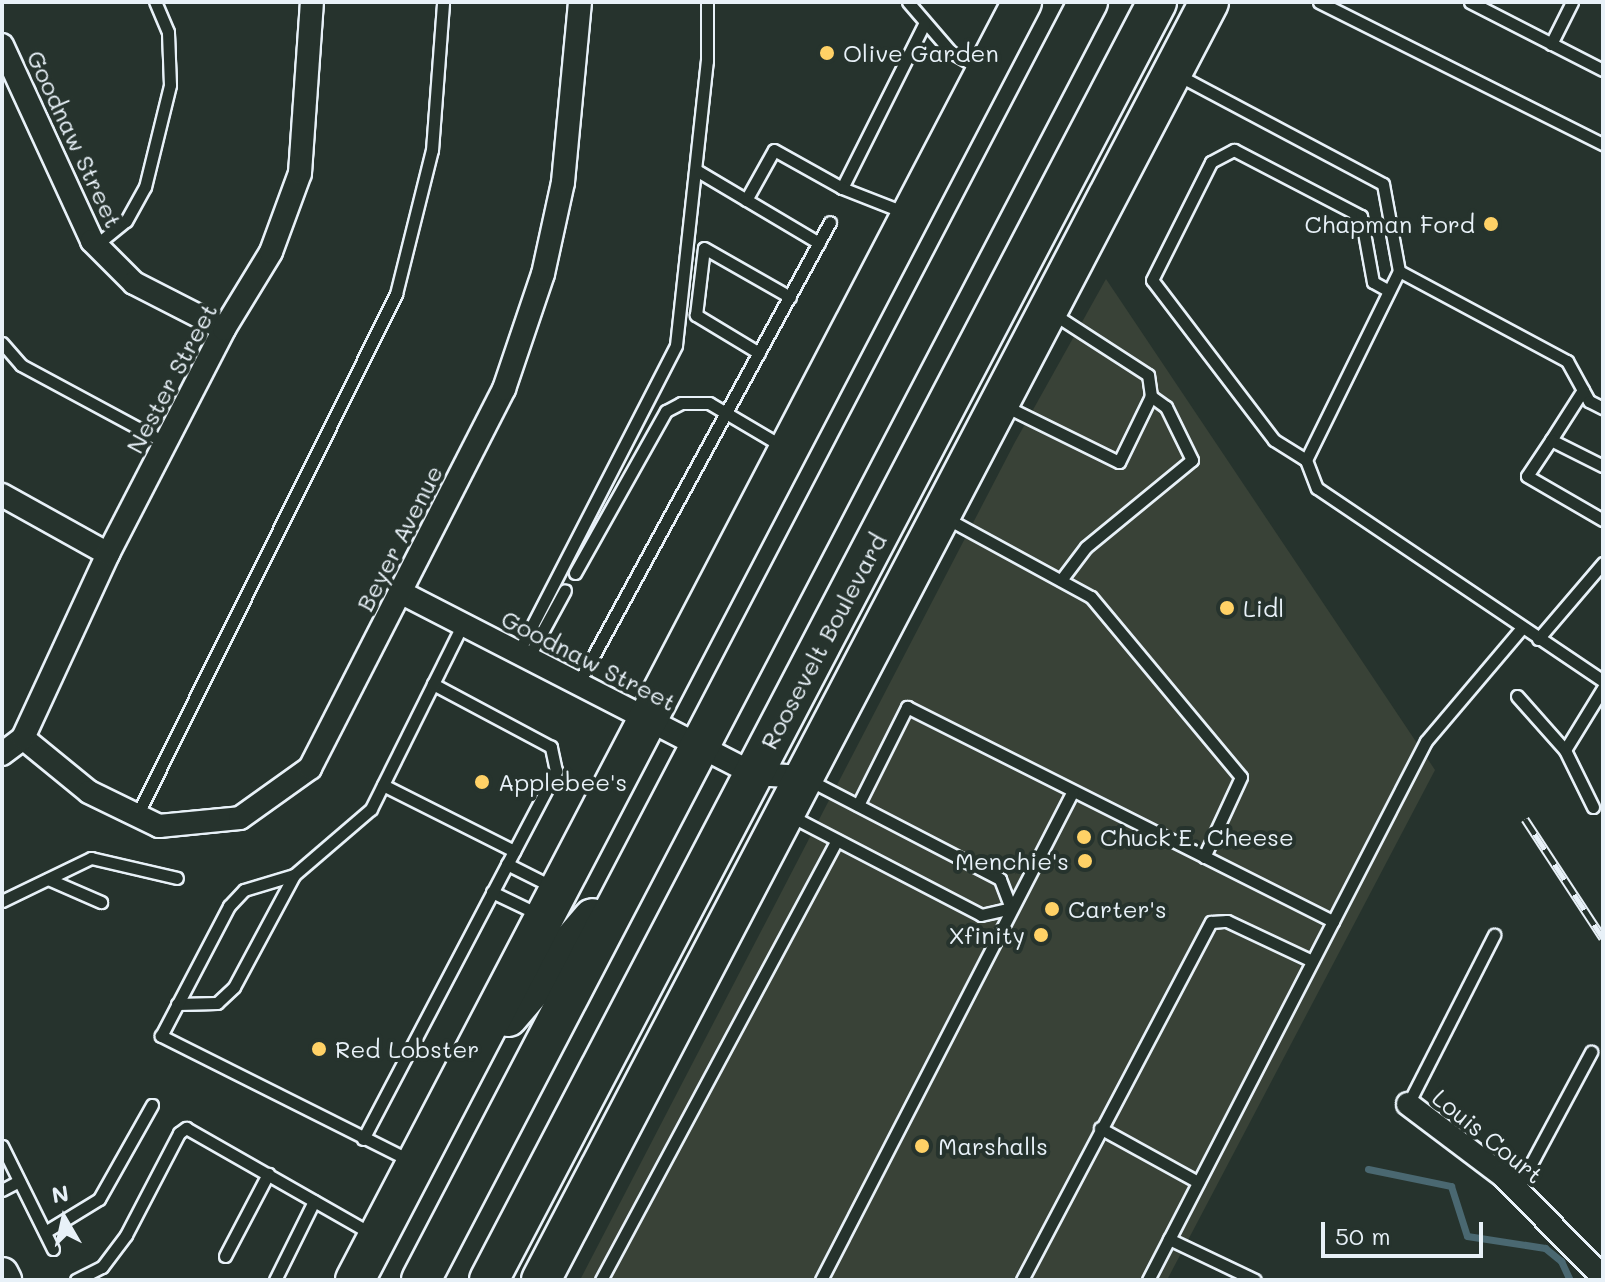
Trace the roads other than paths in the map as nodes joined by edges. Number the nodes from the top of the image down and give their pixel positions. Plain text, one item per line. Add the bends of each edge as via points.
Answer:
1 (155, 2) edge
2 (312, 2) edge
3 (443, 2) edge
4 (580, 2) edge
5 (707, 2) edge
6 (908, 2) edge
7 (1022, 2) edge
8 (1088, 2) edge
9 (1157, 2) edge
10 (1209, 2) edge
11 (1319, 2) edge
12 (1470, 2) edge
13 (1572, 2) edge
14 (924, 24) junction
15 (1551, 44) junction
16 (2, 45) edge
17 (1603, 70) edge
18 (986, 72) junction
19 (1172, 72) junction
20 (1603, 144) edge
21 (696, 170) junction
22 (842, 188) junction
23 (746, 200) junction
24 (910, 214) junction
25 (830, 222) dead end
26 (819, 243) junction
27 (96, 245) junction
28 (1399, 271) junction
29 (1389, 291) junction
30 (790, 297) junction
31 (1048, 310) junction
32 (224, 329) junction
33 (2, 343) edge
34 (759, 353) junction
35 (1583, 390) junction
36 (1151, 396) junction
37 (999, 403) junction
38 (1603, 408) edge
39 (725, 415) junction
40 (1551, 440) junction
41 (166, 443) junction
42 (788, 449) junction
43 (1306, 460) junction
44 (1603, 466) edge
45 (2, 495) edge
46 (941, 515) junction
47 (1603, 520) edge
48 (108, 554) junction
49 (1603, 563) edge
50 (575, 573) dead end
51 (1061, 580) junction
52 (565, 590) dead end
53 (400, 592) junction
54 (463, 624) junction
55 (1522, 628) junction
56 (1538, 639) junction
57 (523, 655) junction
58 (1603, 681) edge
59 (433, 684) junction
60 (578, 684) junction
61 (1603, 688) edge
62 (1517, 696) dead end
63 (647, 719) junction
64 (23, 738) junction
65 (699, 746) junction
66 (1565, 750) junction
67 (2, 754) edge
68 (754, 774) junction
69 (804, 777) junction
70 (383, 785) junction
71 (1073, 791) junction
72 (858, 805) junction
73 (1593, 807) dead end
74 (785, 813) junction
75 (137, 815) junction
76 (837, 840) junction
77 (514, 851) junction
78 (1204, 857) junction
79 (507, 864) junction
80 (636, 867) junction
81 (294, 875) junction
82 (177, 878) dead end
83 (48, 879) junction
84 (492, 892) junction
85 (2, 901) edge
86 (101, 902) dead end
87 (551, 903) junction
88 (1011, 908) junction
89 (1333, 921) junction
90 (1494, 935) dead end
91 (1312, 961) junction
92 (177, 1004) junction
93 (668, 1037) junction
94 (1591, 1052) dead end
95 (466, 1066) junction
96 (1408, 1104) joint
97 (152, 1105) dead end
98 (1100, 1128) junction
99 (363, 1139) junction
100 (2, 1146) edge
101 (415, 1163) junction
102 (268, 1174) junction
103 (19, 1181) junction
104 (1198, 1182) junction
105 (2, 1190) edge
106 (1517, 1190) junction
107 (532, 1199) junction
108 (314, 1201) junction
109 (45, 1232) junction
110 (377, 1237) junction
111 (1169, 1239) junction
112 (53, 1249) dead end
113 (225, 1256) dead end
114 (2, 1274) edge
115 (1603, 1277) edge
116 (5, 1280) edge
117 (78, 1280) edge
118 (275, 1280) edge
119 (355, 1280) edge
120 (421, 1280) edge
121 (489, 1280) edge
122 (541, 1280) edge
123 (601, 1280) edge
124 (821, 1280) edge
125 (1022, 1280) edge
126 (1148, 1280) edge
127 (1255, 1280) edge

1 - 27 lane via 168,32 170,85 145,187 126,221
2 - 32 street, Nester Street via 300,173 271,252
3 - 75 lane via 432,150 396,294
4 - 53 street, Beyer Avenue via 563,182 543,274 504,389
5 - 21 lane
6 - 14 lane
7 - 18 highway
8 - 65 highway
9 - 68 highway, Roosevelt Boulevard
10 - 19 highway, Roosevelt Boulevard
11 - 20 lane
12 - 15 lane
13 - 15 lane
14 - 18 lane via 951,52
14 - 22 lane
15 - 17 lane
16 - 27 street, Goodnaw Street
18 - 24 highway
19 - 28 lane via 1383,184
19 - 31 highway, Roosevelt Boulevard
21 - 23 lane
21 - 57 lane via 676,345
22 - 23 lane via 774,150
22 - 24 lane
23 - 26 lane
24 - 42 highway
25 - 26 lane
26 - 30 lane
27 - 32 street, Goodnaw Street via 134,283
28 - 29 lane
28 - 35 lane via 1567,361
29 - 43 lane
29 - 43 lane via 1373,282 1361,216 1234,150 1211,162 1152,280 1274,440
30 - 34 lane
30 - 34 lane via 704,248 696,315
31 - 36 lane via 1148,375
31 - 37 highway, Roosevelt Boulevard
32 - 41 street, Nester Street
33 - 41 lane via 21,365
34 - 39 lane
35 - 38 lane
35 - 40 lane
36 - 37 lane via 1119,462
36 - 51 lane via 1166,407 1192,460 1086,547
37 - 46 highway, Roosevelt Boulevard
39 - 42 lane
39 - 50 lane via 709,403 681,403 666,411
39 - 60 lane
40 - 44 lane
40 - 47 lane via 1527,476
41 - 48 street, Nester Street
42 - 63 highway
43 - 55 lane via 1317,488
45 - 48 street
46 - 51 lane
46 - 69 highway, Roosevelt Boulevard
48 - 64 street, Nester Street
49 - 56 lane
51 - 78 lane via 1091,597 1241,777
52 - 57 lane
53 - 54 street, Goodnaw Street
53 - 75 street, Beyer Avenue via 310,768 240,818 159,826
54 - 57 street, Goodnaw Street
54 - 59 lane
55 - 56 lane
55 - 89 lane via 1426,741
56 - 58 lane
57 - 60 street, Goodnaw Street
59 - 70 lane
59 - 77 lane via 551,747 557,758 556,771
60 - 63 street, Goodnaw Street
61 - 66 lane
62 - 66 lane
63 - 65 street, Goodnaw Street
63 - 87 highway
64 - 67 street, Nester Street
64 - 75 street, Beyer Avenue via 89,792
65 - 68 street, Goodnaw Street
65 - 80 highway
66 - 73 lane
68 - 69 street, Goodnaw Street
68 - 74 street, Goodnaw Street
68 - 107 highway, Roosevelt Boulevard
69 - 72 lane
69 - 74 highway, Roosevelt Boulevard
70 - 77 lane
70 - 81 lane via 371,809
71 - 72 lane via 907,707
71 - 78 lane
71 - 88 lane
72 - 88 lane via 1000,879
74 - 76 lane
74 - 93 highway, Roosevelt Boulevard
76 - 88 lane via 981,915
76 - 123 lane
77 - 79 lane
78 - 89 lane
79 - 84 lane
79 - 87 lane
80 - 95 highway
80 - 120 highway
81 - 92 lane via 244,890 229,906
81 - 92 lane via 234,987 217,1003
82 - 83 lane via 91,858
83 - 85 lane
83 - 86 lane
84 - 87 lane
84 - 99 lane
87 - 95 highway
88 - 124 lane
89 - 91 lane
90 - 96 lane
91 - 98 lane via 1227,921 1211,922
91 - 104 lane
92 - 99 lane via 161,1036
93 - 107 highway
93 - 122 highway, Roosevelt Boulevard
94 - 106 lane
95 - 101 highway
96 - 106 street, Louis Court
97 - 109 lane via 99,1199
98 - 104 lane
98 - 125 lane
99 - 101 lane
100 - 103 lane
101 - 110 highway
102 - 108 lane
102 - 113 lane
102 - 117 lane via 186,1128 126,1235 102,1267
103 - 105 lane
103 - 109 lane
104 - 111 lane
106 - 115 street, Louis Court
107 - 121 highway, Roosevelt Boulevard
108 - 110 lane
108 - 118 lane
109 - 112 lane
110 - 119 highway
111 - 126 lane
111 - 127 lane
114 - 116 main road

